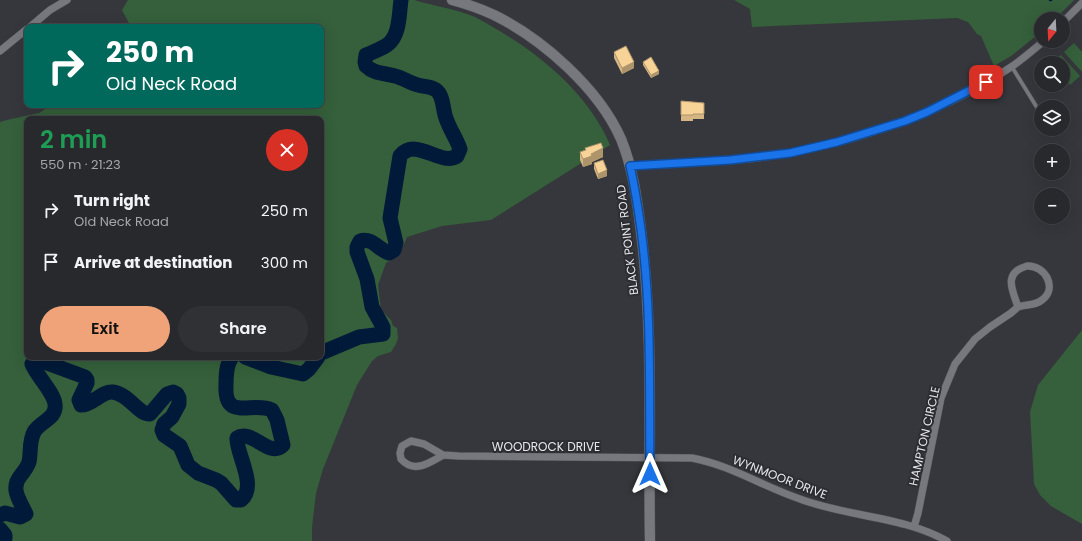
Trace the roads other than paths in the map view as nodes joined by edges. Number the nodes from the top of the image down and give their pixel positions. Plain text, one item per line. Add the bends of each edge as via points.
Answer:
1 (67, 0) edge
2 (452, 0) edge
3 (1082, 3) edge
4 (1070, 15) edge
5 (34, 24) edge
6 (24, 31) edge
7 (1035, 48) edge
8 (0, 51) edge
9 (1012, 66) junction
10 (1034, 102) edge
11 (630, 166) junction
12 (1018, 307) junction
13 (443, 455) junction
14 (649, 458) junction
15 (914, 527) junction
16 (650, 541) edge
17 (947, 541) edge

1 - 5 street
2 - 11 main road, BLACK POINT ROAD via 483,10 509,23 563,64 591,92 610,118
3 - 4 street
6 - 8 street
7 - 9 street
9 - 10 lane
9 - 11 street via 927,112 837,142 757,158
11 - 14 main road, BLACK POINT ROAD via 646,279
12 - 12 street, HAMPTON CIRCLE via 1039,302 1048,292 1047,276 1037,267 1020,268 1012,278 1011,288
12 - 15 street, HAMPTON CIRCLE via 975,339 951,371 941,398
13 - 13 street, WOODROCK DRIVE via 415,441 404,444 400,453 405,464 416,467
13 - 14 street, WOODROCK DRIVE
14 - 15 street, WYNMOOR DRIVE via 692,458 707,461 801,500
14 - 16 main road, BLACK POINT ROAD
15 - 17 street, WYNMOOR DRIVE

